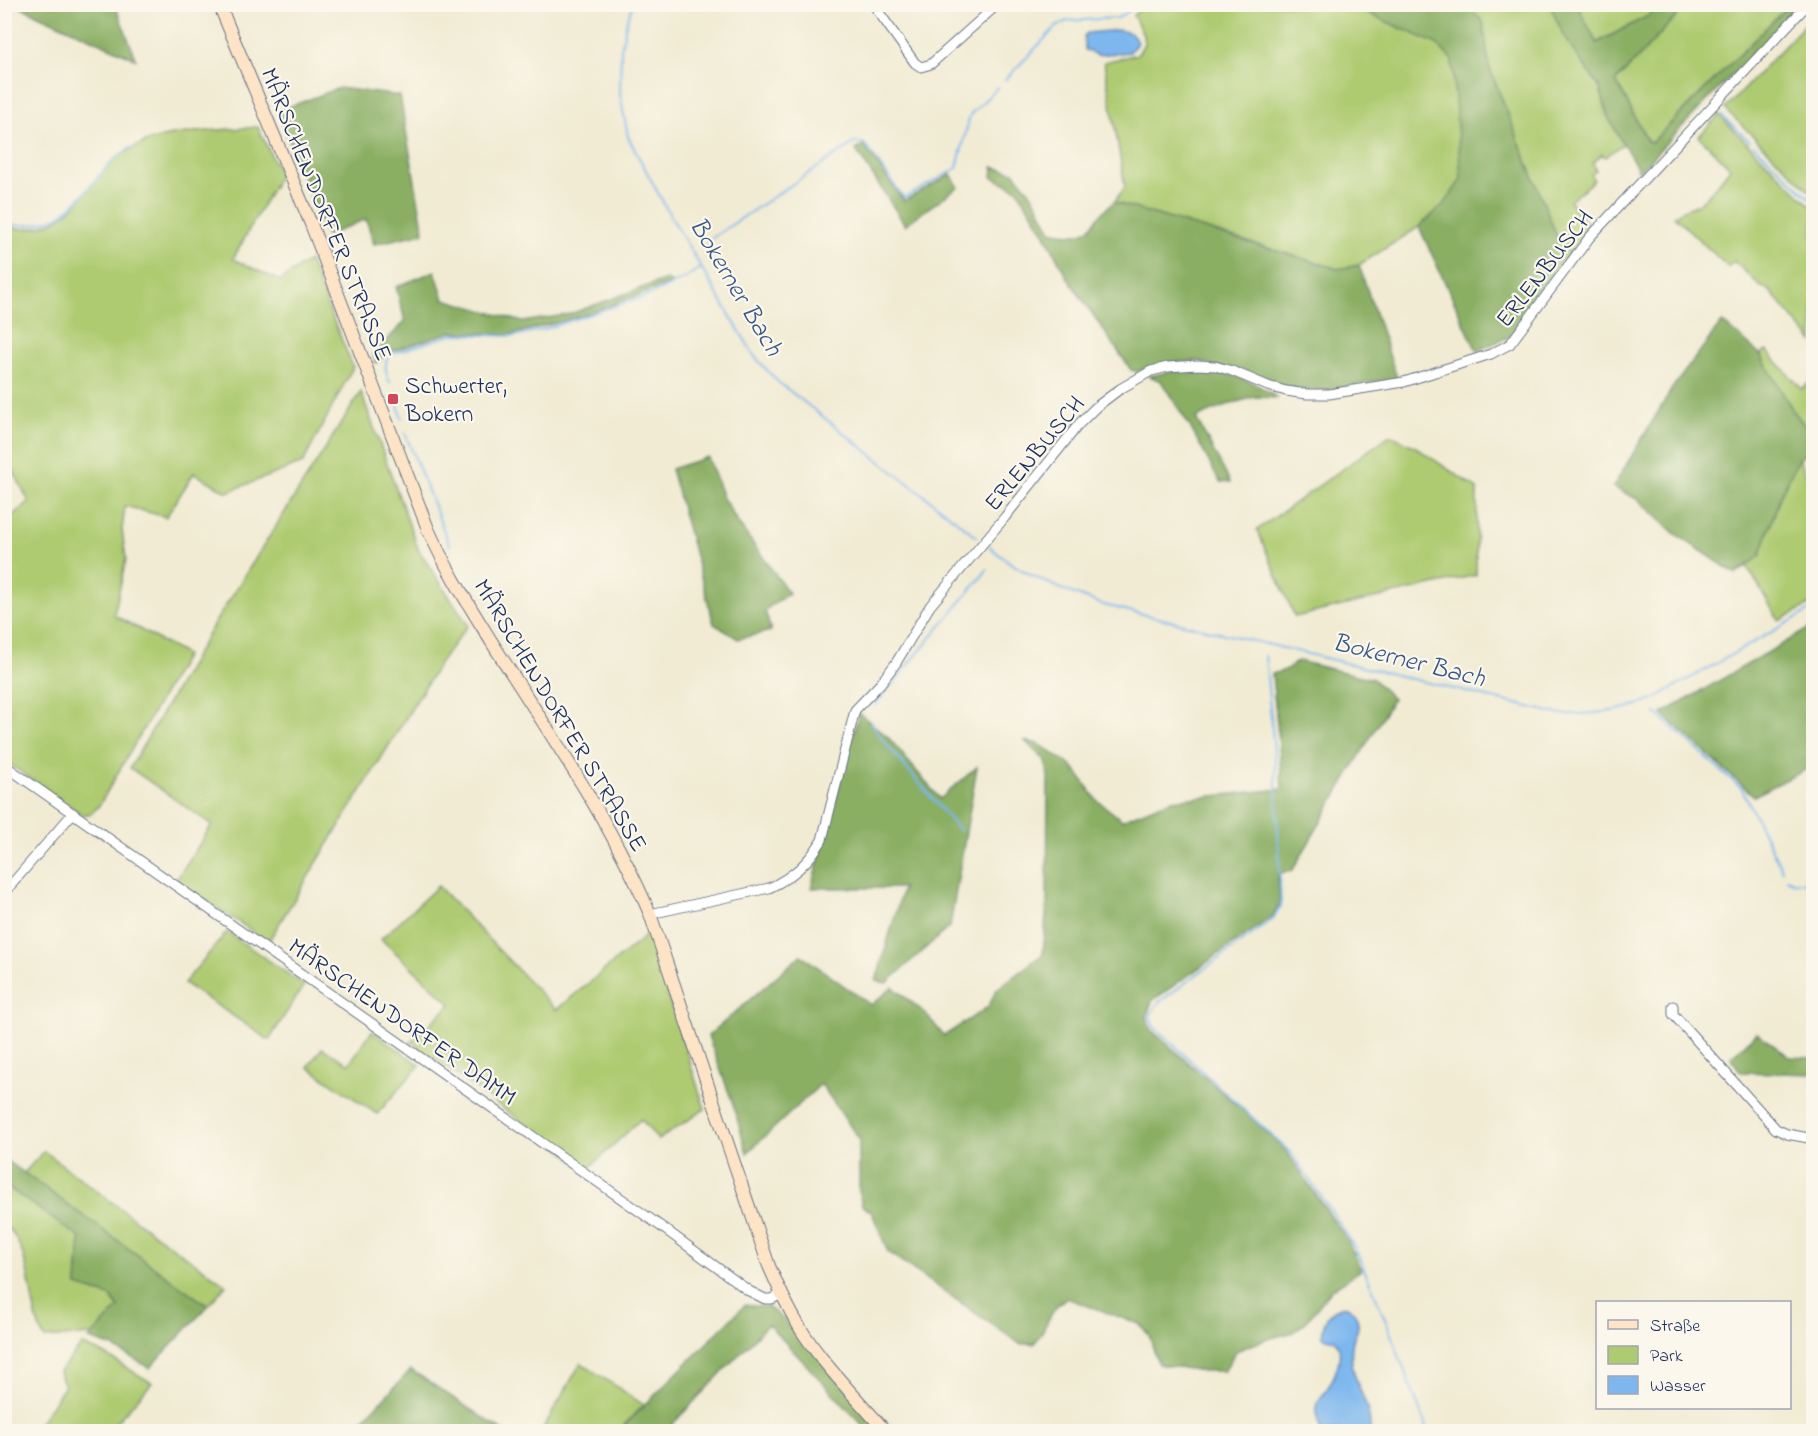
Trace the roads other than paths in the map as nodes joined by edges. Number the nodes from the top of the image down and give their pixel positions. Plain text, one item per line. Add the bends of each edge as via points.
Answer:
1 (219, 4) edge
2 (873, 4) edge
3 (998, 4) edge
4 (1808, 4) edge
5 (4, 765) edge
6 (73, 813) junction
7 (4, 893) edge
8 (650, 914) junction
9 (1673, 1006) dead end
10 (1814, 1140) edge
11 (782, 1294) junction
12 (886, 1431) edge

1 - 8 street, MÄRSCHENDORFER STRASSE via 311,224 441,557 609,831
2 - 3 street via 921,68 931,64
4 - 8 street, ERLENBUSCH via 1589,238 1510,344 1491,354 1404,382 1329,394 1286,391 1215,366 1168,367 1135,379 1096,407 930,606 896,663 855,710 822,840 813,855 801,868 769,888
5 - 6 street, MÄRSCHENDORFER DAMM
6 - 7 street
6 - 11 street, MÄRSCHENDORFER DAMM via 749,1291 765,1299
8 - 11 street, MÄRSCHENDORFER STRASSE via 757,1232
9 - 10 street via 1673,1014 1776,1129
11 - 12 street, MÄRSCHENDORFER STRASSE via 822,1358

